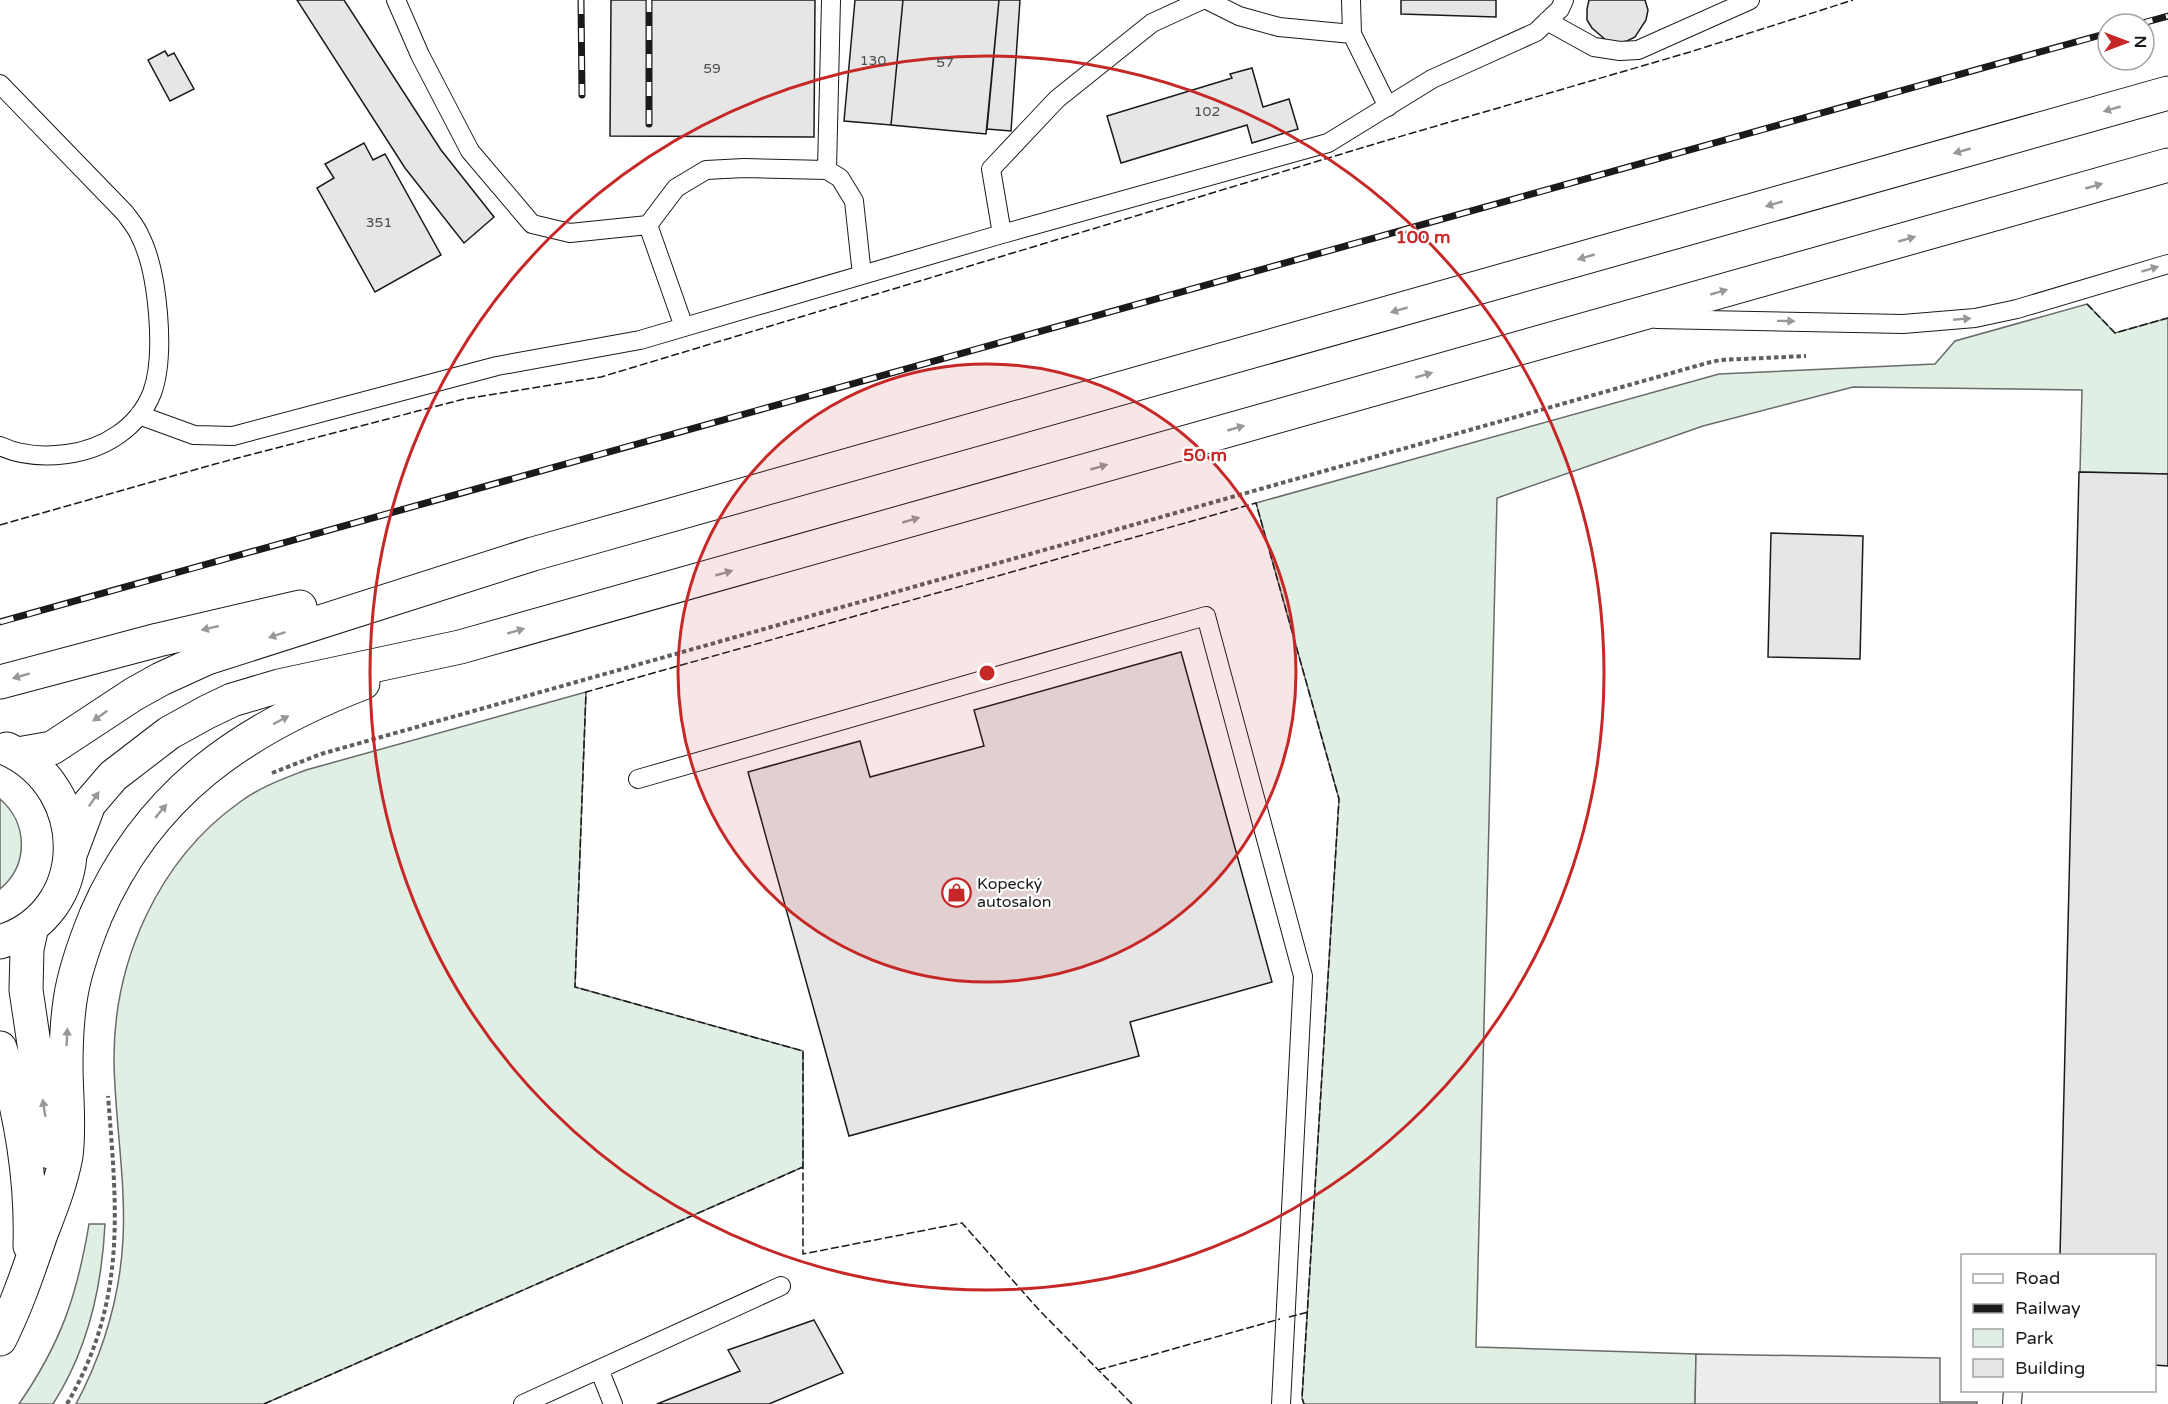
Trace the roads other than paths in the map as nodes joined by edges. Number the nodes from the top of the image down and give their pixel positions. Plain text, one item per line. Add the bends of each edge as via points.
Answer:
1 (396, 0) edge
2 (831, 0) edge
3 (1202, 0) edge
4 (1207, 0) edge
5 (1351, 0) edge
6 (1564, 0) edge
7 (1750, 0) edge
8 (1547, 21) junction
9 (1352, 34) junction
10 (0, 84) edge
11 (2168, 93) edge
12 (1388, 107) junction
13 (2168, 165) edge
14 (827, 170) junction
15 (648, 225) junction
16 (1002, 234) junction
17 (2168, 264) edge
18 (862, 275) junction
19 (1622, 319) junction
20 (684, 327) junction
21 (139, 415) junction
22 (0, 446) edge
23 (533, 554) junction
24 (460, 647) junction
25 (0, 682) edge
26 (9, 750) edge
27 (638, 779) dead end
28 (71, 852) junction
29 (32, 926) junction
30 (0, 942) edge
31 (0, 1048) edge
32 (0, 1138) edge
33 (29, 1269) junction
34 (781, 1286) dead end
35 (0, 1339) edge
36 (599, 1369) junction
37 (523, 1404) edge
38 (613, 1404) edge
39 (1281, 1404) edge

1 - 15 lane via 420,56 470,151 532,224 570,233
2 - 14 lane
3 - 16 lane via 1152,23 1057,99 991,169
4 - 9 lane via 1239,16 1279,27
5 - 9 lane
6 - 8 lane
7 - 8 lane via 1638,50 1594,47
8 - 12 lane via 1536,32 1432,79
9 - 12 lane
10 - 21 lane via 125,213 140,235 149,259 159,327 152,392
11 -> 23 main road
12 - 16 lane via 1328,143
19 -> 13 main road
14 - 15 lane via 706,170 676,188
14 - 18 lane via 840,177 854,201
15 - 20 lane
16 - 18 lane
19 -> 17 lane via 1903,324 1975,318
18 - 20 lane
24 -> 19 main road
20 - 21 lane via 640,340 497,366 233,436 194,435
21 - 22 lane via 124,432 79,452 47,456 12,452
23 -> 25 main road via 169,638
23 -> 26 main road via 207,658 134,694 52,748
28 -> 24 main road via 89,804 113,776 169,733 207,712 279,686
33 -> 24 main road via 66,1155 67,1034 78,967 105,894 141,836 192,779 258,733 317,702
26 - 28 main road via 41,772 58,795 68,823
27 - 39 lane via 1206,616 1303,976
28 - 29 main road via 58,893
29 - 30 main road
33 -> 29 main road via 43,1220 50,1144 26,990
31 - 33 main road via 15,1101 28,1186
32 - 33 main road via 14,1183
33 - 35 main road
34 - 36 lane
36 - 37 lane
36 - 38 lane

